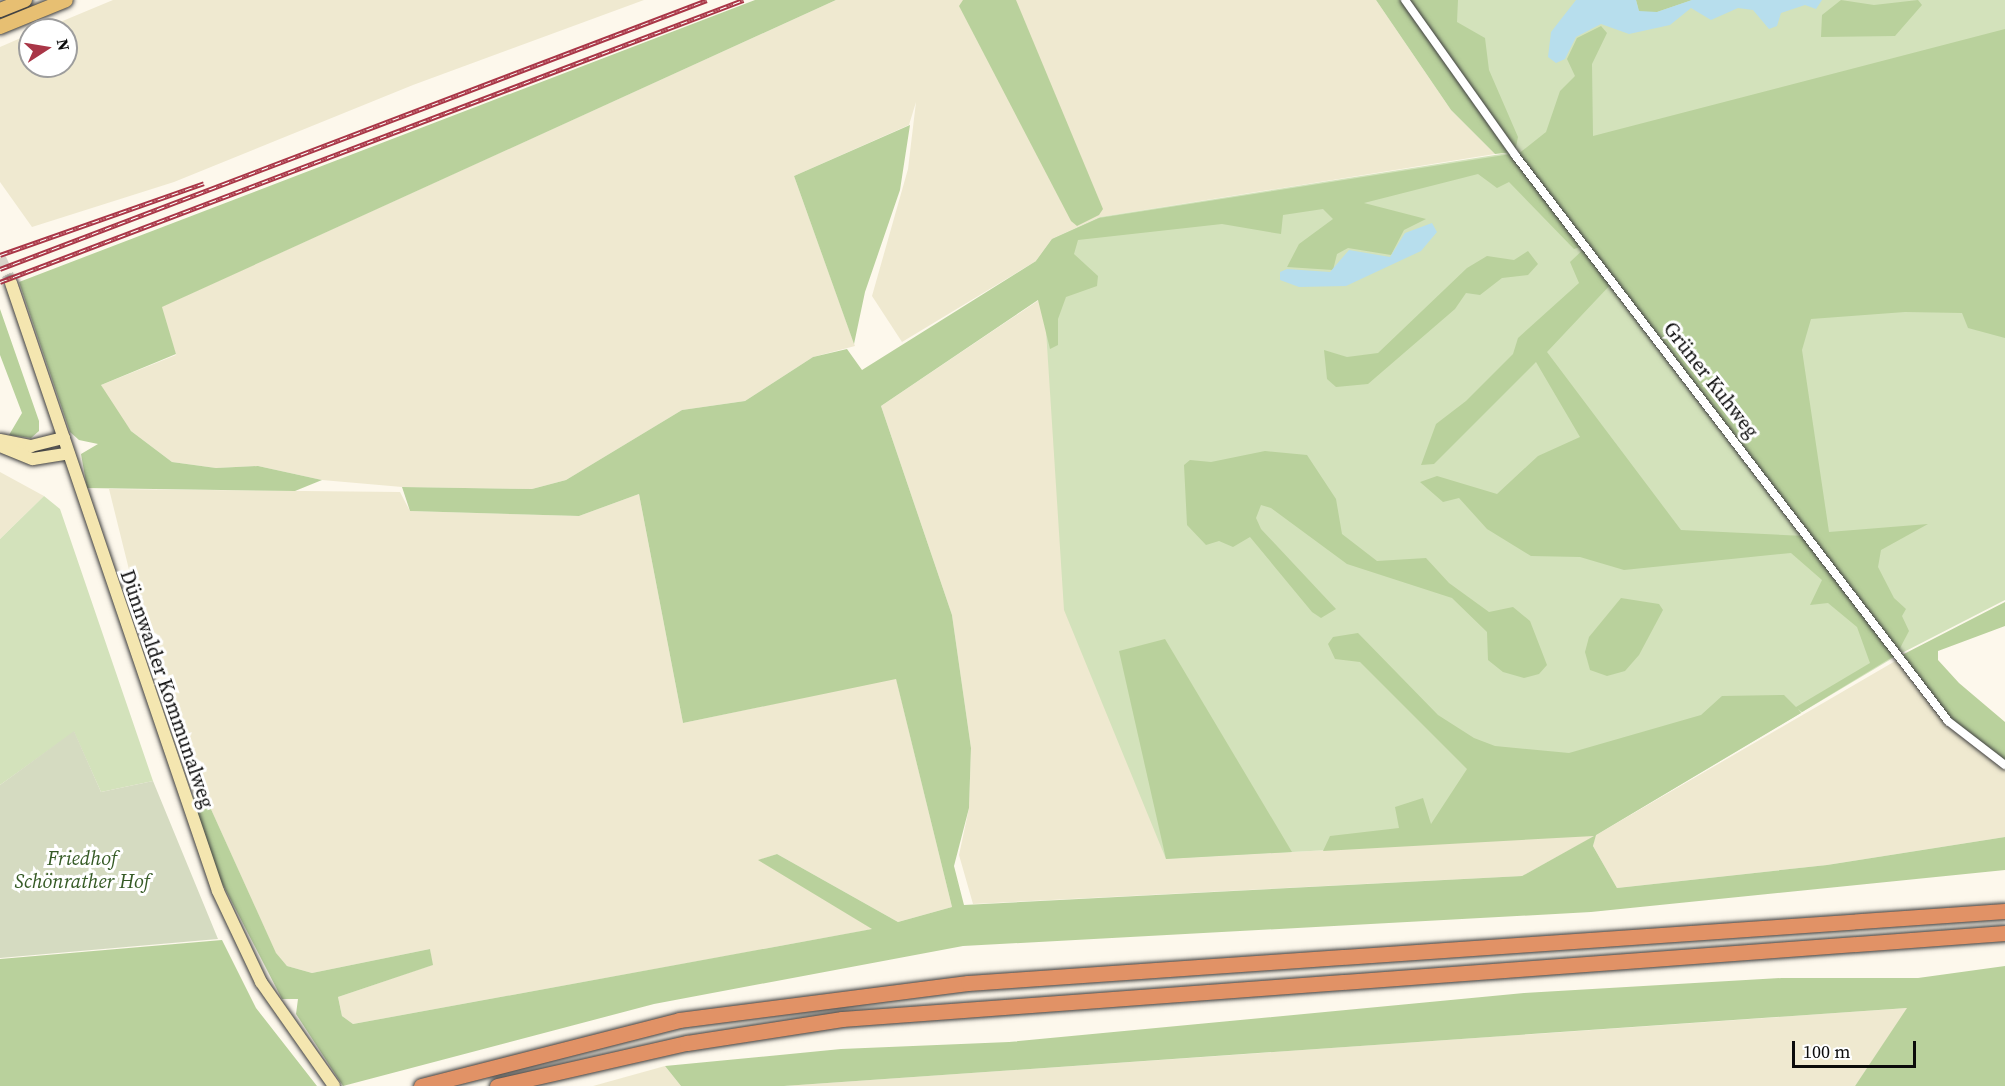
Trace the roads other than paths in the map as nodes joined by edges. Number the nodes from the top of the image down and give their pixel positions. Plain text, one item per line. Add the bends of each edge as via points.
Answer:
1 (24, 0) edge
2 (66, 0) edge
3 (1405, 0) edge
4 (0, 10) edge
5 (0, 27) edge
6 (11, 283) tunnel mouth
7 (64, 438) junction
8 (0, 440) edge
9 (0, 446) edge
10 (69, 453) junction
11 (2005, 765) edge
12 (2005, 911) edge
13 (2005, 933) edge
14 (334, 1086) edge
15 (421, 1086) edge
16 (497, 1086) edge

1 - 4 main road
2 - 5 main road
3 - 11 street, Grüner Kuhweg via 1515,155 1948,721
6 - 7 main road, Dünnwalder Kommunalweg
7 - 8 main road via 31,446
7 - 10 main road, Dünnwalder Kommunalweg
9 - 10 main road via 33,459
10 - 14 main road, Dünnwalder Kommunalweg via 218,891 261,982
12 - 15 highway via 968,983 679,1020
13 - 16 highway via 1027,1003 765,1029

